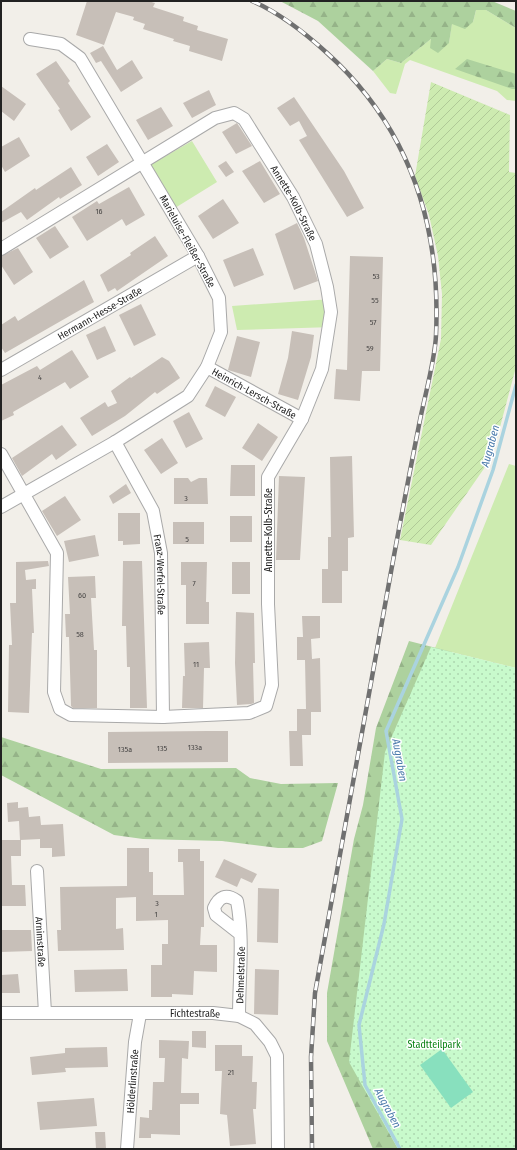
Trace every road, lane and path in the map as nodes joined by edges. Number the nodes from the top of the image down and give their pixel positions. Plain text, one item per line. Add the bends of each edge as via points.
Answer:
1 (30, 39) dead end
2 (143, 162) junction
3 (1, 249) edge
4 (198, 256) junction
5 (207, 367) junction
6 (1, 370) edge
7 (302, 419) junction
8 (115, 442) junction
9 (1, 454) edge
10 (24, 492) junction
11 (1, 507) edge
12 (163, 717) junction
13 (37, 871) dead end
14 (240, 933) dead end
15 (1, 1013) edge
16 (44, 1013) junction
17 (140, 1014) junction
18 (239, 1016) junction
19 (127, 1149) edge
20 (278, 1149) edge

1 - 2 street, Marieluise-Fleißer-Straße via 61,44 80,58
2 - 3 street, Annette-Kolb-Straße
2 - 4 street, Marieluise-Fleißer-Straße
2 - 7 street, Annette-Kolb-Straße via 215,118 234,113 244,119 293,197 320,255 330,312 322,369
4 - 5 street, Marieluise-Fleißer-Straße via 219,298 221,332
4 - 6 street, Hermann-Hesse-Straße
5 - 7 street, Heinrich-Lersch-Straße
5 - 8 street, Marieluise-Fleißer-Straße via 188,396
7 - 12 street, Annette-Kolb-Straße via 268,477 268,604 272,685 266,706 249,713
8 - 10 street, Marieluise-Fleißer-Straße
8 - 12 street, Franz-Werfel-Straße via 153,511 161,553
9 - 10 street, Annette-Kolb-Straße
10 - 11 street, Marieluise-Fleißer-Straße
10 - 12 street, Annette-Kolb-Straße via 57,553 54,692 60,709 71,715
13 - 16 street, Arnimstraße
14 - 18 street, Dehmelstraße
15 - 16 street, Fichtestraße
16 - 17 street, Fichtestraße
17 - 18 street, Fichtestraße via 213,1012
17 - 19 street, Hölderlinstraße via 135,1042
18 - 20 street, Fichtestraße via 255,1024 270,1042 277,1056

